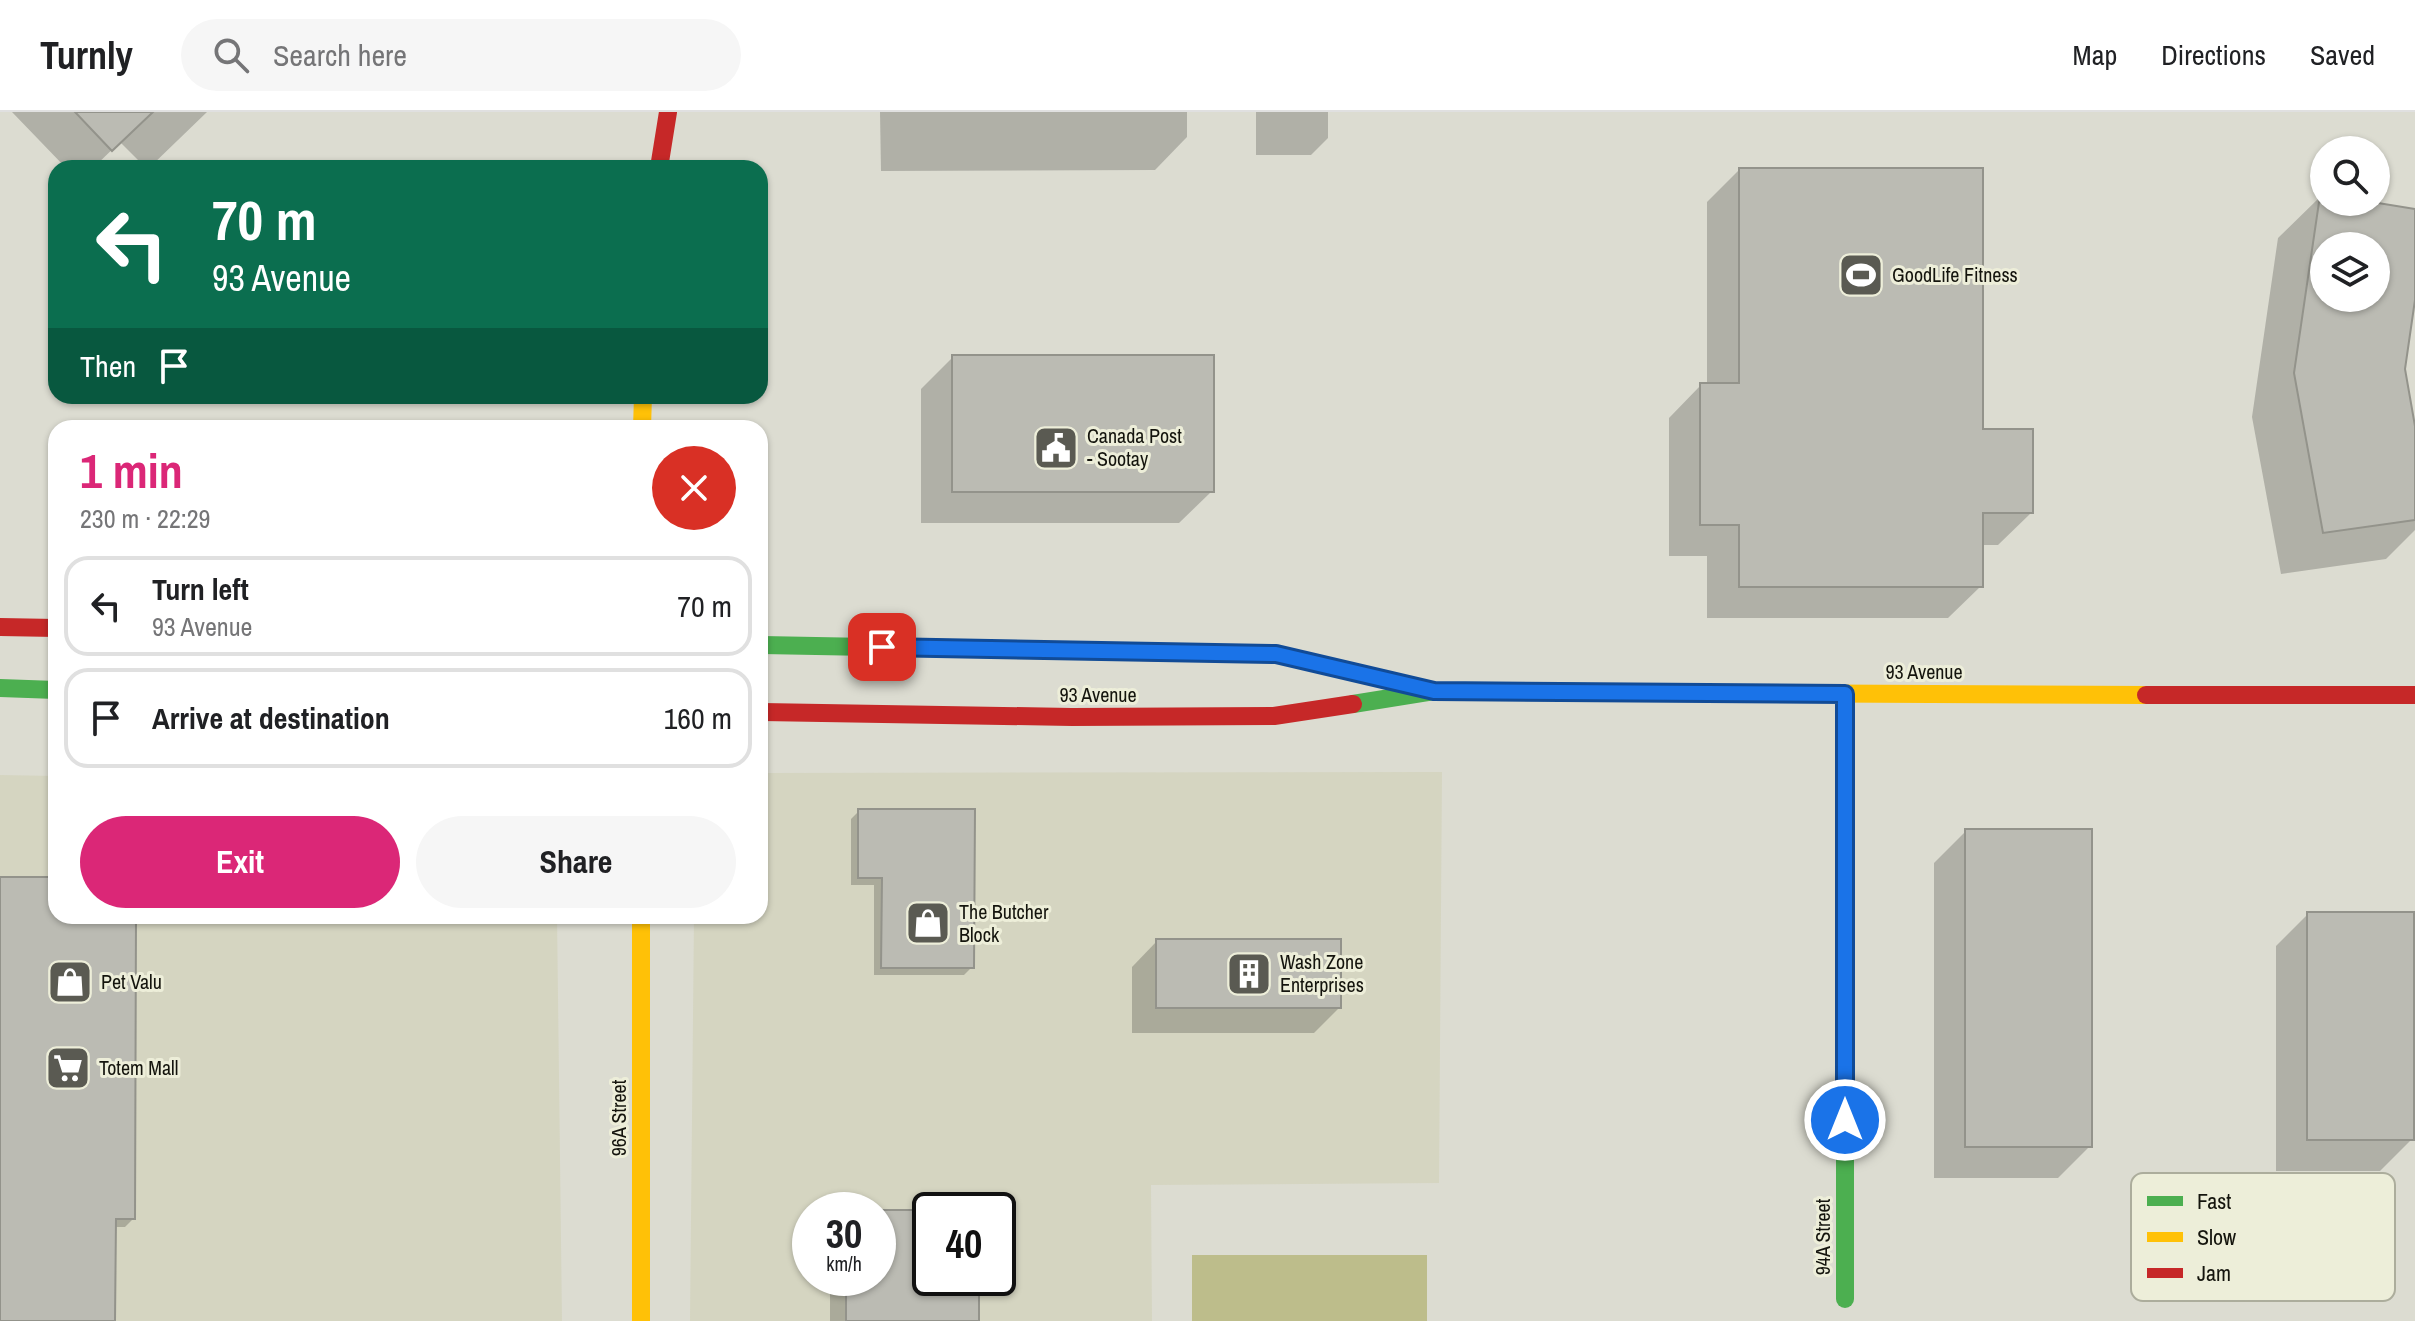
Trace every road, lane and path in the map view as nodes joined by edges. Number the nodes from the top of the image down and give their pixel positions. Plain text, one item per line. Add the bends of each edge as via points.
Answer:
1 (668, 112) edge
2 (660, 160) edge
3 (0, 627) edge
4 (48, 628) edge
5 (768, 645) edge
6 (0, 688) edge
7 (48, 690) edge
8 (1434, 691) junction
9 (1845, 694) junction
10 (2415, 695) edge
11 (768, 712) edge
12 (641, 924) edge
13 (1845, 1299) dead end
14 (641, 1321) edge

1 - 2 main road
3 - 4 main road
5 - 8 main road, 93 Avenue via 1276,654
6 - 7 main road
8 - 9 main road, 93 Avenue
8 - 11 main road, 93 Avenue via 1274,716
9 - 10 main road, 93 Avenue
9 - 13 main road, 94A Street
12 - 14 main road, 96A Street

